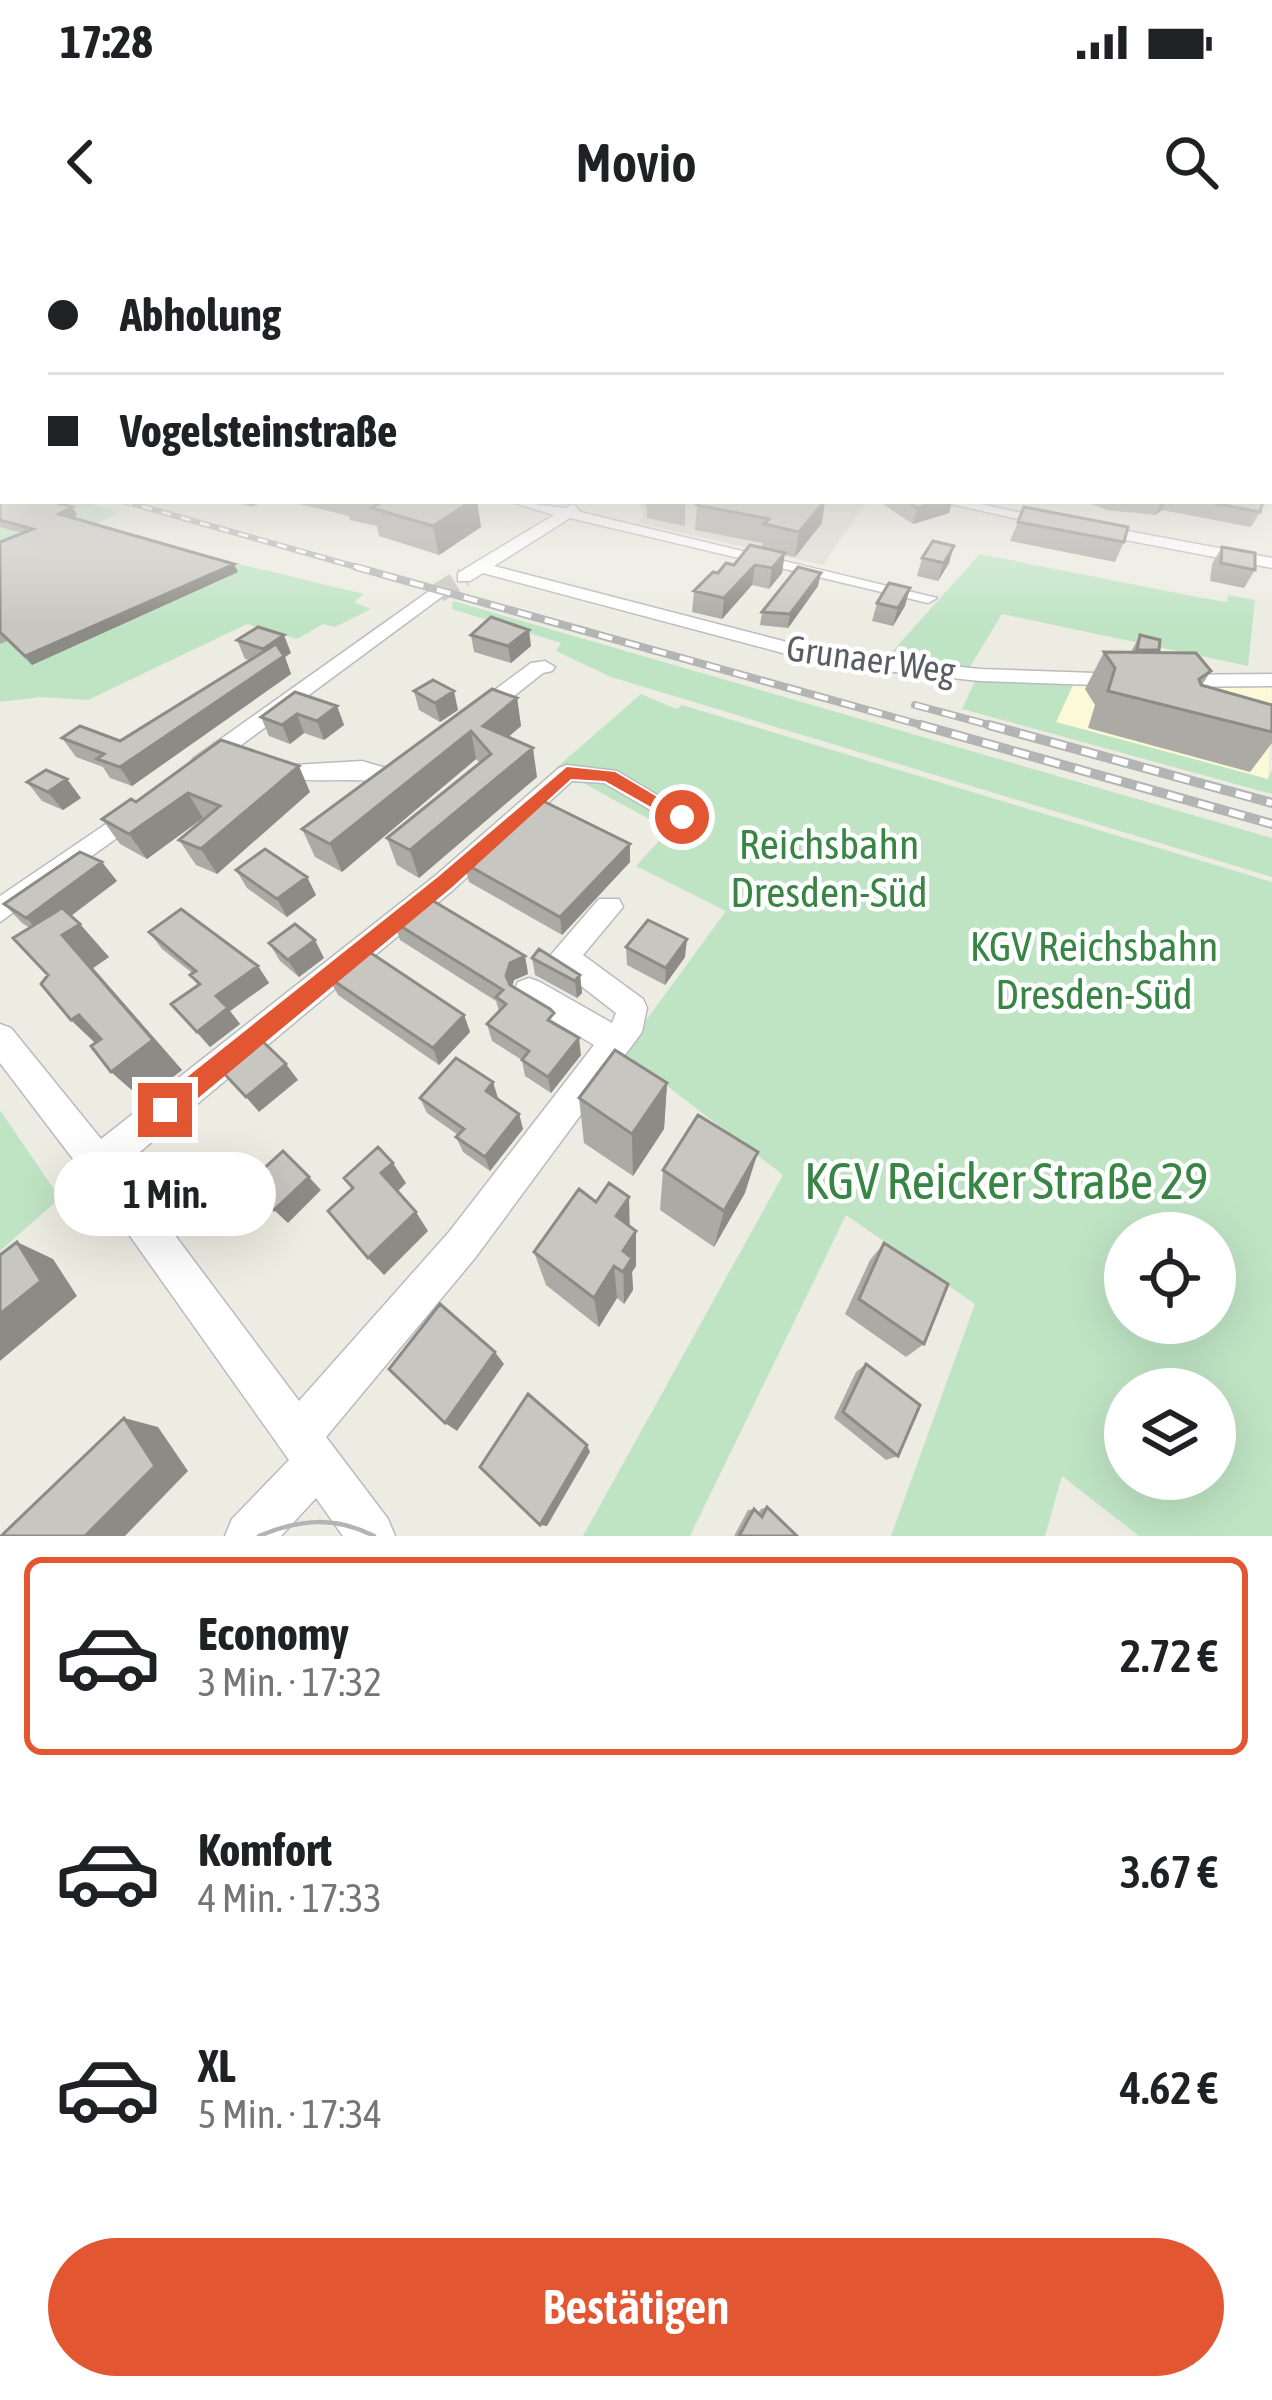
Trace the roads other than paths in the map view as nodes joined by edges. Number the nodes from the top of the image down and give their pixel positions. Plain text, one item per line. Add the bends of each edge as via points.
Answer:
1 (534, 505) edge
2 (581, 505) edge
3 (1009, 506) edge
4 (568, 513) junction
5 (1272, 552) edge
6 (1272, 563) edge
7 (438, 593) tunnel mouth
8 (928, 598) dead end
9 (1248, 666) dead end
10 (545, 667) dead end
11 (1272, 675) edge
12 (464, 724) edge
13 (222, 748) junction
14 (426, 752) edge
15 (682, 817) dead end
16 (609, 907) dead end
17 (0, 911) edge
18 (530, 991) edge
19 (0, 1038) edge
20 (617, 1042) junction
21 (98, 1164) junction
22 (308, 1450) junction
23 (249, 1536) edge
24 (371, 1536) edge

1 - 4 street
2 - 4 street
3 - 5 street
3 - 6 street
4 - 8 street
4 - 11 street, Grunaer Weg via 472,572 841,661 1043,678
7 - 13 street
9 - 11 street
10 - 12 street
13 - 14 street via 291,773 362,769 388,776
13 - 17 street
15 - 21 street via 609,776 580,770 456,892
16 - 20 street via 564,957 632,1008
18 - 20 street
19 - 21 street
20 - 22 street
21 - 22 street
22 - 23 street
22 - 24 street

